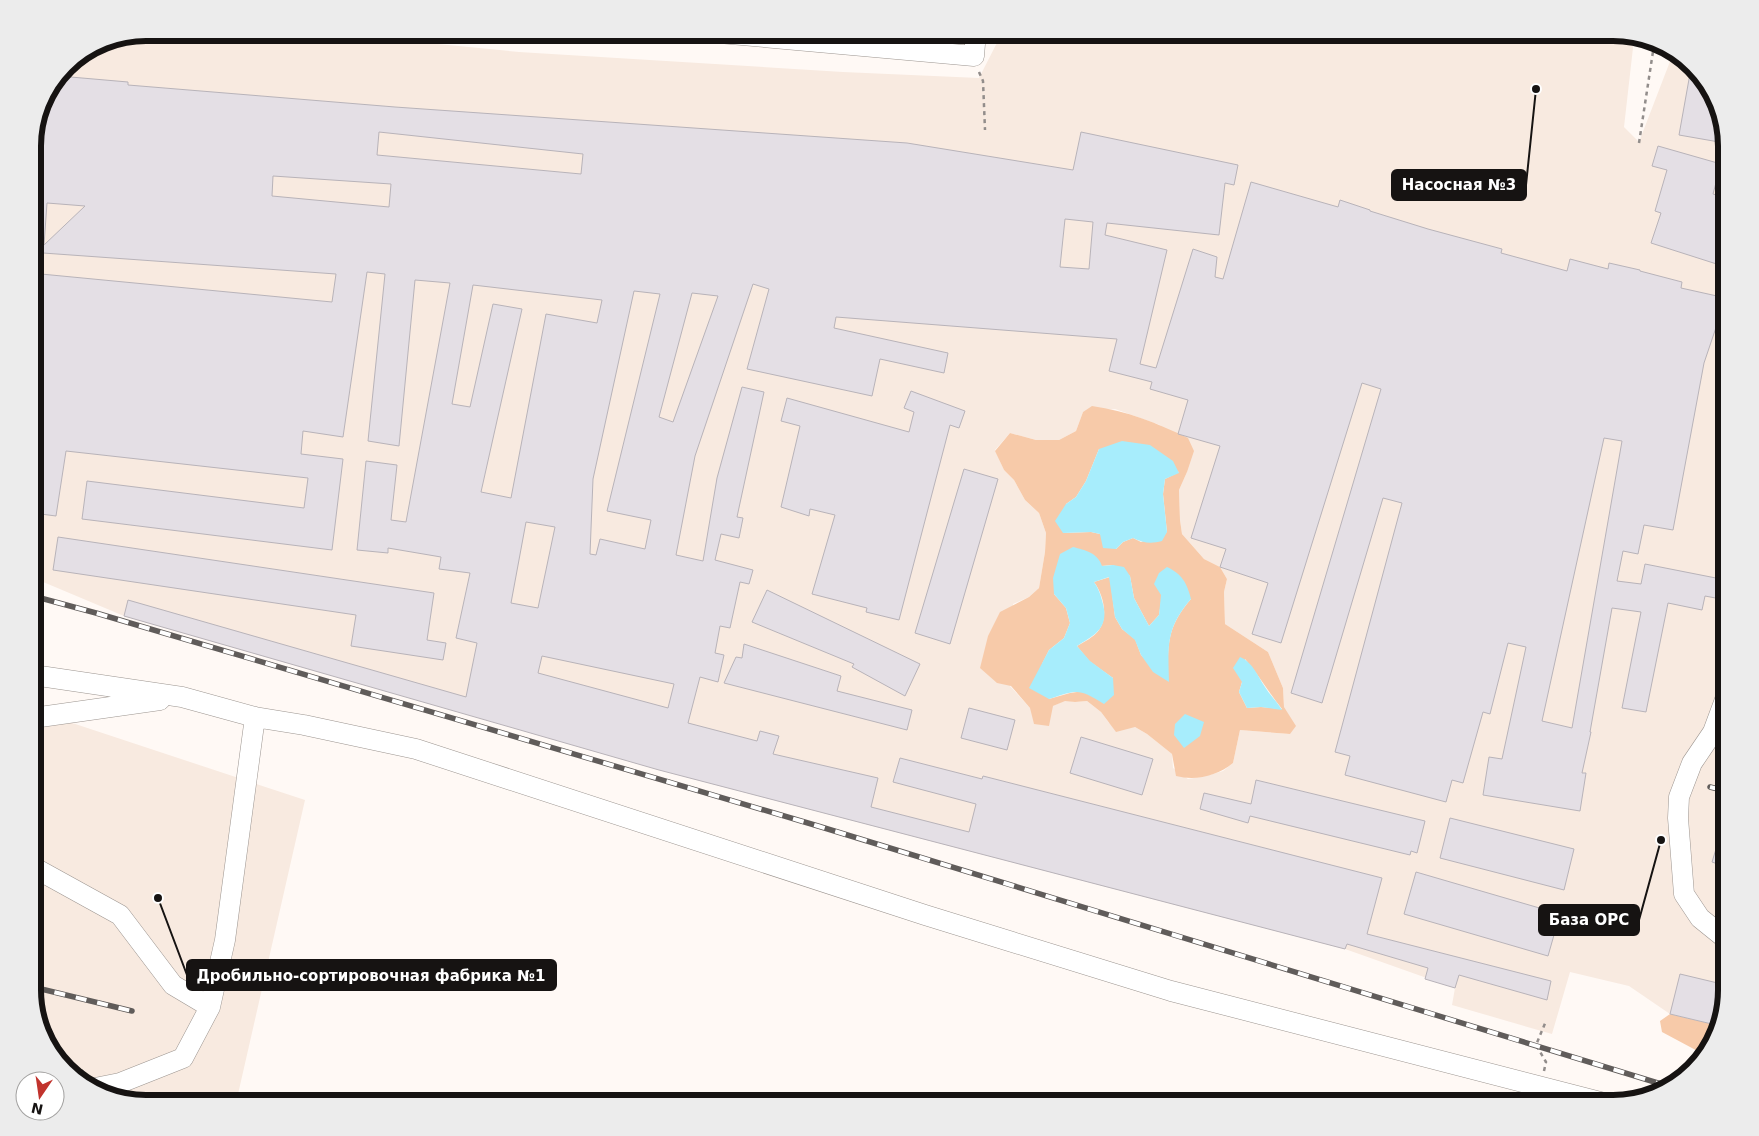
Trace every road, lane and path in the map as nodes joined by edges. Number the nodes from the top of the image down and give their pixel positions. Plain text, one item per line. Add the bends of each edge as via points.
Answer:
1 (808, 41) edge
2 (975, 41) edge
3 (1653, 49) edge
4 (974, 56) junction
5 (985, 130) dead end
6 (1639, 143) dead end
7 (41, 676) edge
8 (182, 697) junction
9 (41, 717) edge
10 (255, 717) junction
11 (1718, 719) edge
12 (41, 871) edge
13 (1718, 933) edge
14 (210, 1007) junction
15 (1546, 1021) dead end
16 (106, 1086) edge
17 (1540, 1086) junction
18 (1572, 1095) edge

1 - 4 lane
2 - 4 lane
3 - 6 path
4 - 5 path via 983,81
7 - 8 lane
8 - 9 lane
8 - 10 lane
10 - 14 lane via 225,940
10 - 17 lane via 416,749 897,906 1171,991
11 - 13 lane via 1692,763 1678,797 1684,894 1700,918
12 - 14 lane via 120,915 173,985
14 - 16 lane via 183,1058 120,1084
15 - 17 path via 1536,1045 1546,1062
17 - 18 lane

